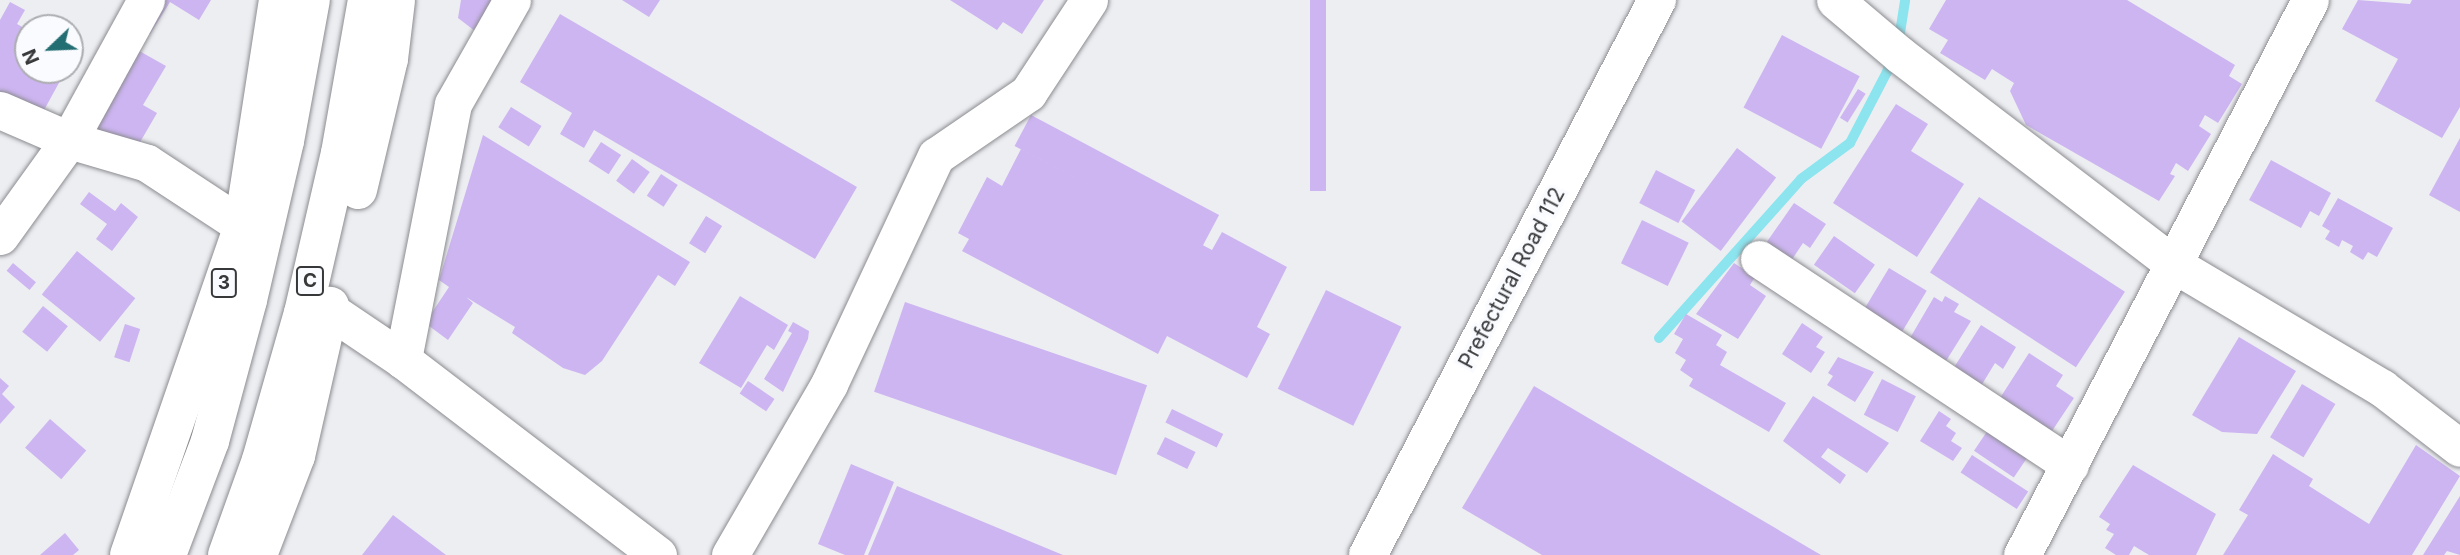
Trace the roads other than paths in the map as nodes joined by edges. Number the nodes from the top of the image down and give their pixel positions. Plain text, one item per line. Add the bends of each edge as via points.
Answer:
1 (146, 0) edge
2 (278, 0) edge
3 (311, 0) edge
4 (368, 0) edge
5 (396, 0) edge
6 (512, 0) edge
7 (1089, 0) edge
8 (1657, 0) edge
9 (1835, 0) edge
10 (2310, 0) edge
11 (0, 110) edge
12 (69, 140) junction
13 (243, 226) junction
14 (0, 236) edge
15 (1759, 259) dead end
16 (2175, 265) junction
17 (329, 310) junction
18 (403, 360) junction
19 (2460, 448) edge
20 (2070, 465) junction
21 (129, 555) edge
22 (167, 555) edge
23 (227, 555) edge
24 (258, 555) edge
25 (658, 555) edge
26 (730, 555) edge
27 (1368, 555) edge
28 (2022, 555) edge

1 - 12 street
2 - 13 main road, 3
3 - 22 main road via 285,141 211,441
4 - 23 main road, C via 340,153 303,313 261,460
5 - 17 main road via 389,59
6 - 18 street via 453,104
7 - 26 street via 1028,93 936,156 829,384
8 - 27 main road, Prefectural Road 112
9 - 16 street
10 - 16 street
11 - 12 street
12 - 13 street via 147,163
12 - 14 street
13 - 21 main road, 3
15 - 20 street
16 - 19 street via 2382,388
16 - 20 street
17 - 18 street
17 - 24 main road via 296,456
18 - 25 street
20 - 28 street

